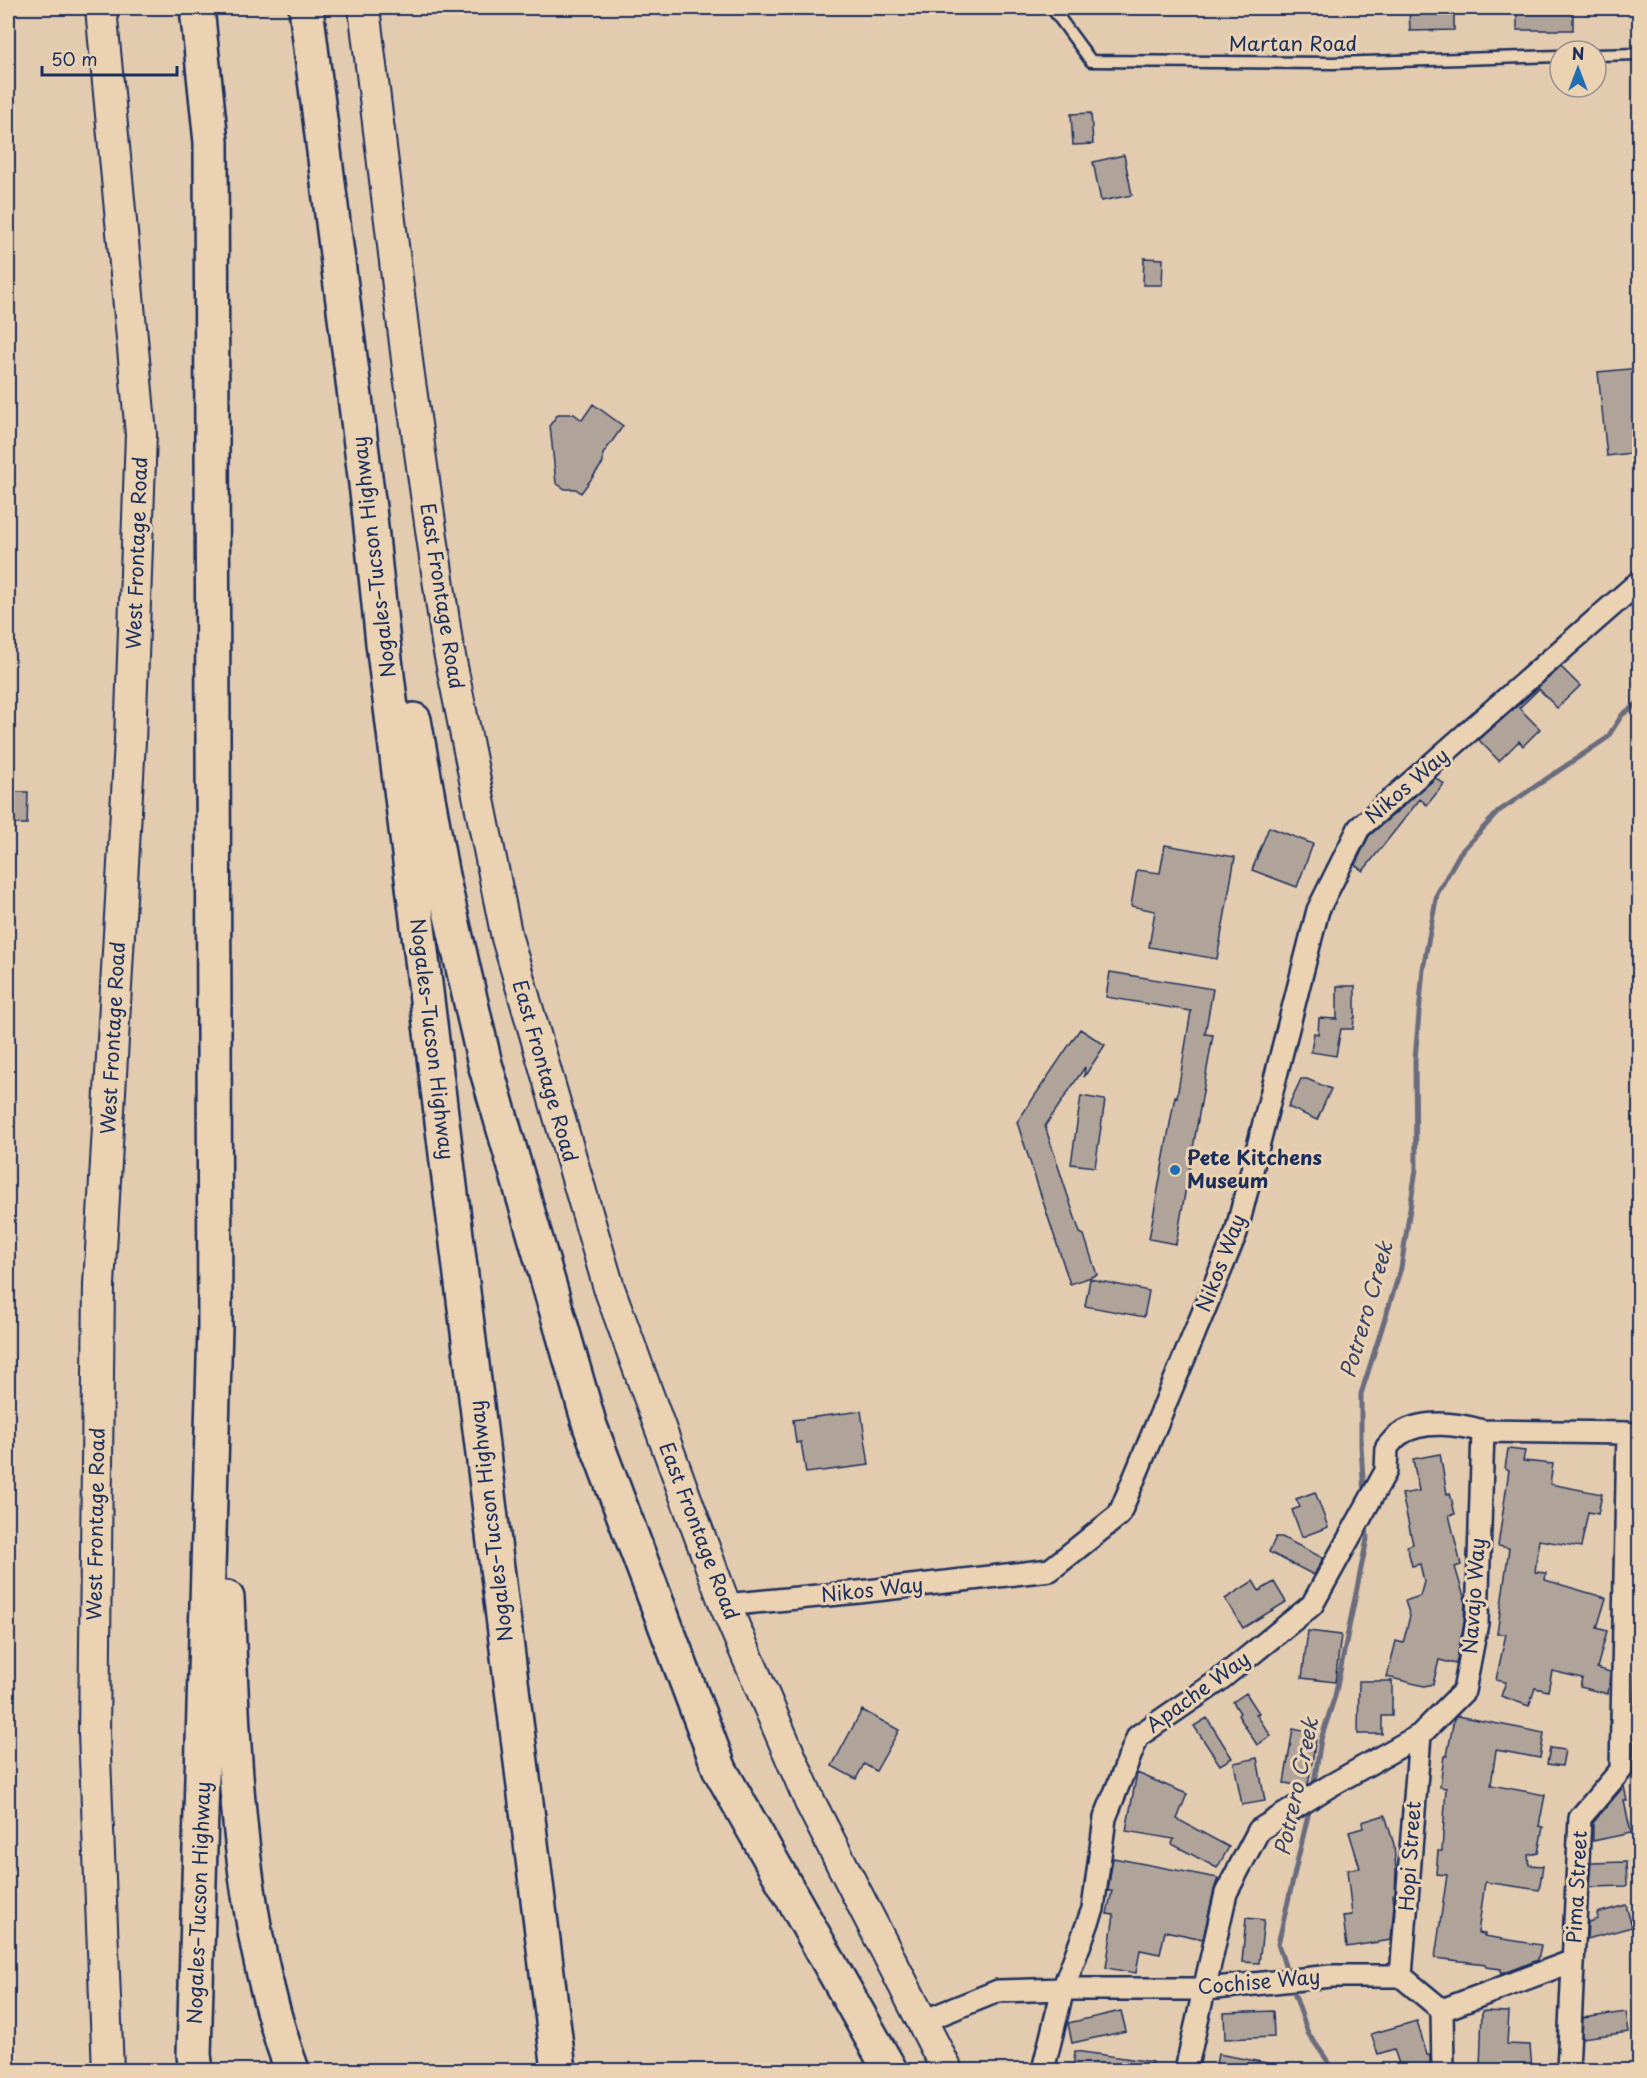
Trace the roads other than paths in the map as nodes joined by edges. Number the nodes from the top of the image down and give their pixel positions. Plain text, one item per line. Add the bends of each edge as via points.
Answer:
1 (101, 8) edge
2 (197, 8) edge
3 (306, 8) edge
4 (364, 8) edge
5 (1052, 8) edge
6 (1640, 54) edge
7 (1608, 55) edge
8 (1548, 56) edge
9 (1640, 581) edge
10 (384, 643) junction
11 (215, 1326) junction
12 (1483, 1431) junction
13 (1628, 1433) joint
14 (725, 1605) junction
15 (1420, 1735) junction
16 (1573, 1961) junction
17 (1401, 1976) junction
18 (1063, 1989) junction
19 (1206, 1989) junction
20 (1442, 2010) junction
21 (921, 2022) junction
22 (108, 2070) edge
23 (196, 2070) edge
24 (292, 2070) edge
25 (559, 2070) edge
26 (890, 2070) edge
27 (947, 2070) edge
28 (1043, 2070) edge
29 (1186, 2070) edge
30 (1443, 2070) edge
31 (1568, 2070) edge

1 - 22 street, West Frontage Road via 141,434 130,741 99,1285 94,1734
2 - 11 highway, Nogales–Tucson Highway via 211,142
3 - 10 highway, Nogales–Tucson Highway
4 - 14 street, East Frontage Road via 408,368 447,642 507,938 609,1288
5 - 8 lane, Martan Road via 1091,61 1333,63
6 - 7 lane
9 - 14 street, Nikos Way via 1359,828 1318,910 1236,1233 1119,1515 1050,1570
10 - 25 highway, Nogales–Tucson Highway
10 - 26 highway via 414,722 442,876 485,1064 590,1426 720,1770
11 - 23 highway, Nogales–Tucson Highway
11 - 24 highway via 237,1804 253,1924 281,2041
12 - 13 street, Apache Way
12 - 15 street, Navajo Way via 1477,1623 1464,1691
12 - 18 street, Apache Way via 1464,1426 1421,1425 1400,1434 1387,1447 1386,1471 1312,1605 1217,1682 1138,1736 1105,1818 1093,1909
13 - 16 street, Pima Street via 1621,1770 1580,1818
14 - 21 street, East Frontage Road via 810,1802
15 - 17 street, Hopi Street
15 - 19 street, Navajo Way via 1259,1830 1226,1893
16 - 20 street
16 - 31 street, Pima Street
17 - 19 street, Cochise Way via 1331,1976
17 - 20 street
18 - 19 street, Cochise Way
18 - 21 street, Cochise Way via 998,1991
18 - 28 street, Apache Way
19 - 29 street, Navajo Way
20 - 30 street
21 - 27 street, East Frontage Road

